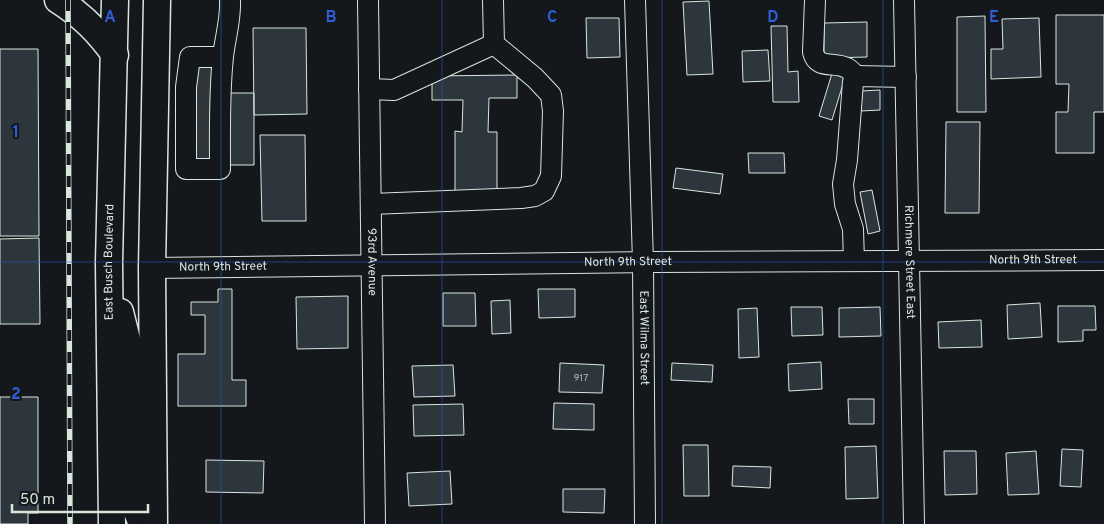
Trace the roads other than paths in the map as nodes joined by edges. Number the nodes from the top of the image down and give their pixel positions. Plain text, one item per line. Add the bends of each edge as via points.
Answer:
1 (58, 0) edge
2 (115, 0) edge
3 (157, 0) edge
4 (230, 0) edge
5 (368, 0) edge
6 (493, 0) edge
7 (635, 0) edge
8 (815, 0) edge
9 (904, 0) edge
10 (494, 44) junction
11 (115, 55) junction
12 (223, 57) junction
13 (856, 76) junction
14 (906, 77) junction
15 (155, 87) junction
16 (190, 87) junction
17 (369, 89) junction
18 (188, 144) junction
19 (154, 158) junction
20 (370, 204) junction
21 (910, 260) junction
22 (1104, 260) edge
23 (854, 261) junction
24 (643, 262) junction
25 (110, 263) junction
26 (371, 265) junction
27 (152, 268) junction
28 (112, 524) edge
29 (142, 524) edge
30 (154, 524) edge
31 (375, 524) edge
32 (645, 524) edge
33 (914, 524) edge

1 - 11 main road via 92,26
2 - 11 main road, East Busch Boulevard
3 - 15 main road
4 - 12 street via 231,14
5 - 17 street, 93rd Avenue
6 - 10 street
7 - 24 street, East Wilma Street
8 - 13 street via 814,58 824,65 842,66
9 - 14 street, Richmere Street East
10 - 17 street via 394,90
10 - 20 street via 551,95 551,176 544,191 521,198
11 - 25 main road, East Busch Boulevard
12 - 16 street via 190,57
12 - 18 street via 218,85 220,169 186,169
13 - 14 street
13 - 23 street via 851,95 843,184 854,241
14 - 21 street, Richmere Street East
15 - 16 street
15 - 19 main road
16 - 18 street
17 - 20 street, 93rd Avenue
18 - 19 street
19 - 27 main road
20 - 26 street, 93rd Avenue
21 - 22 street, North 9th Street
21 - 23 street, North 9th Street
21 - 33 street, Richmere Street East
23 - 24 street, North 9th Street
24 - 26 street, North 9th Street
24 - 32 street, East Wilma Street
25 - 28 main road, East Busch Boulevard
25 - 29 main road via 130,352 131,497
26 - 27 street, North 9th Street
26 - 31 street, 93rd Avenue
27 - 30 main road

